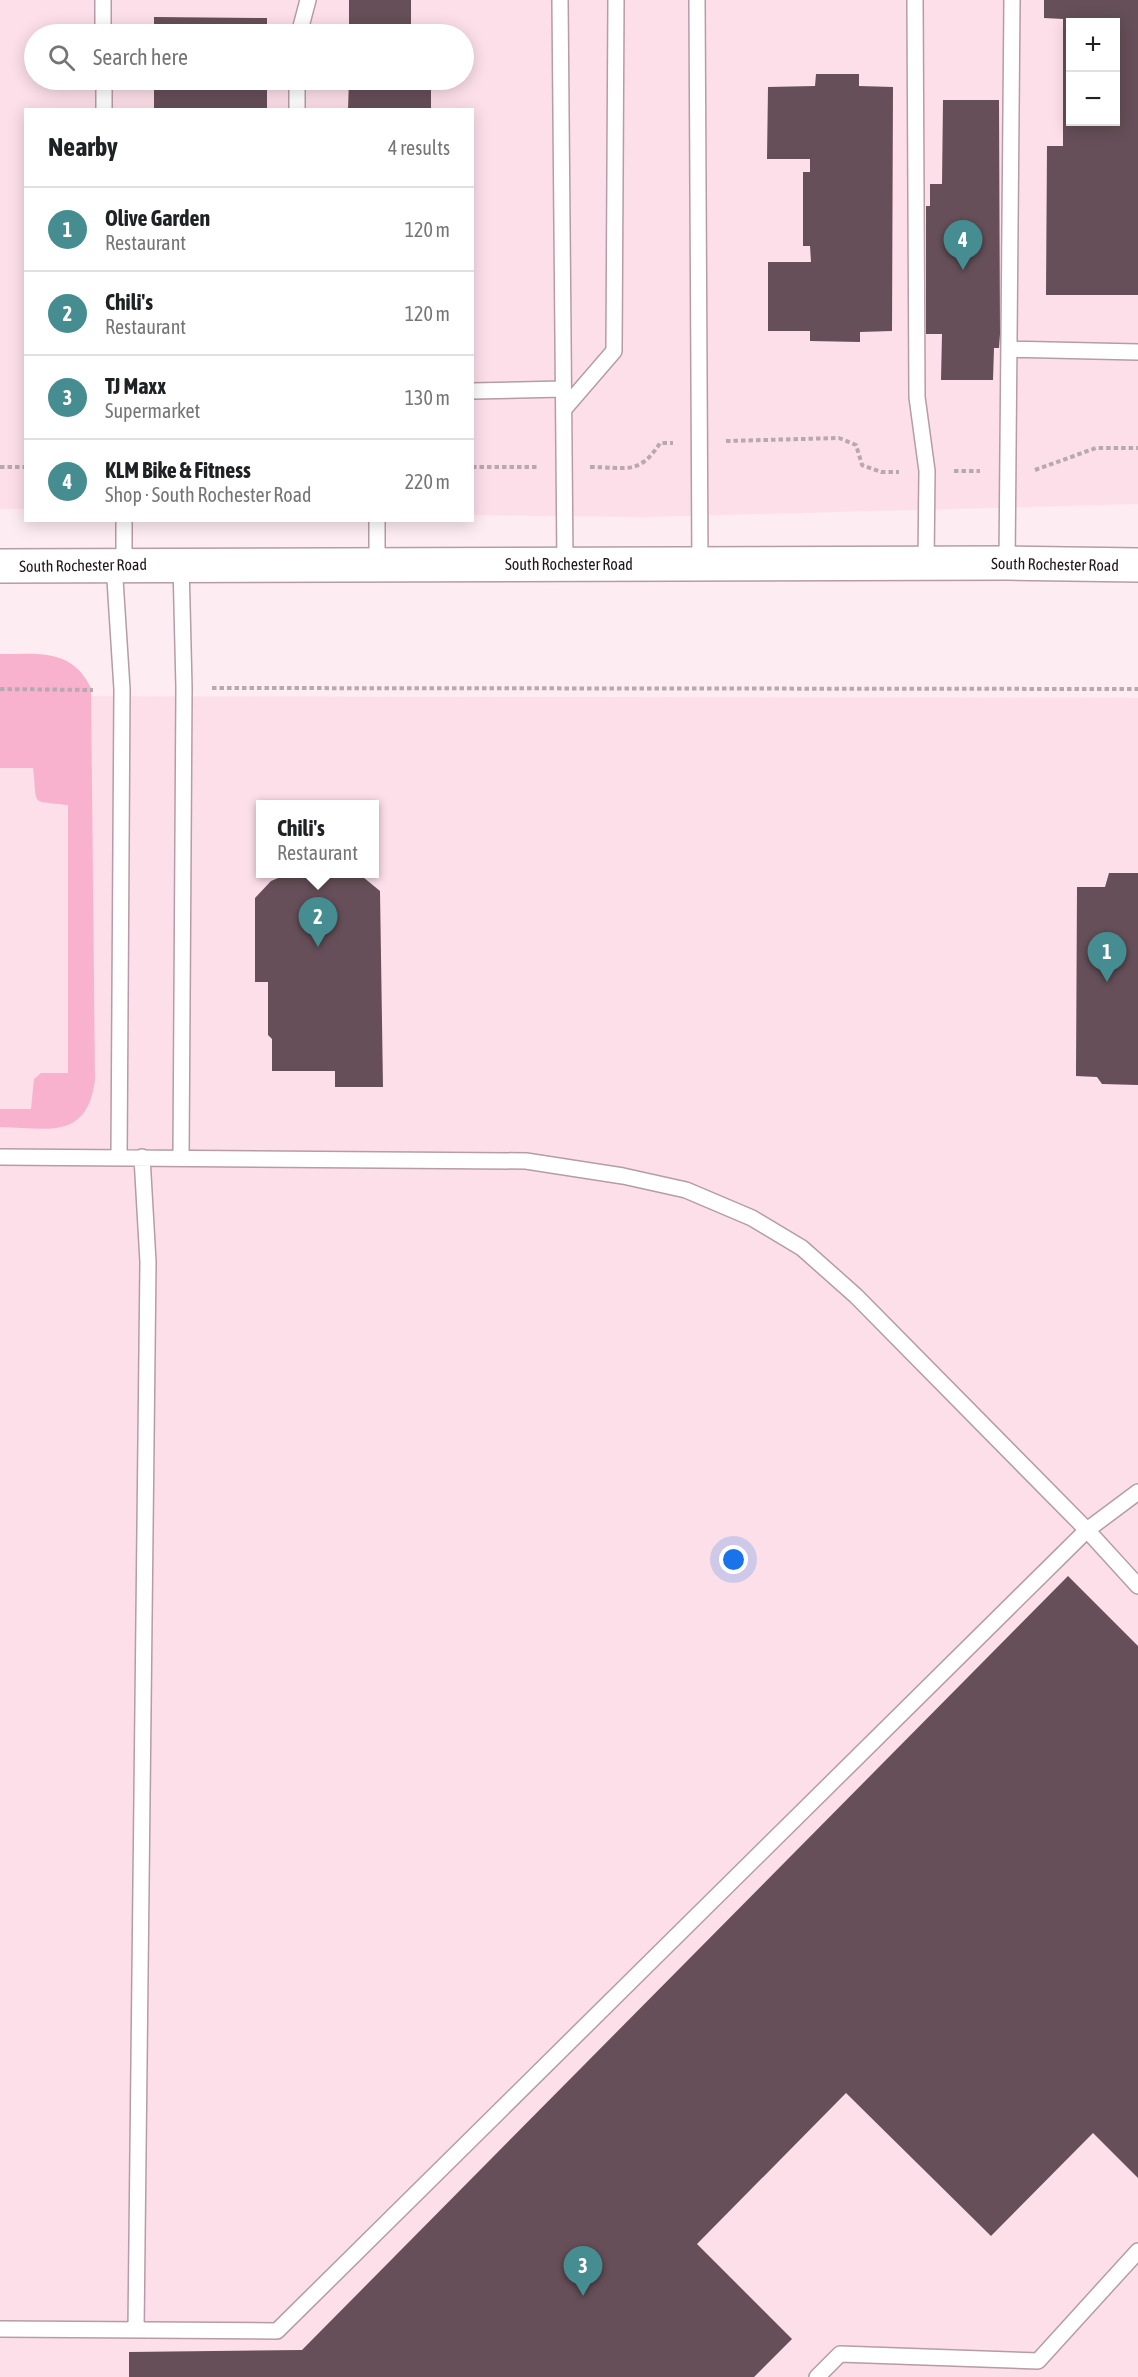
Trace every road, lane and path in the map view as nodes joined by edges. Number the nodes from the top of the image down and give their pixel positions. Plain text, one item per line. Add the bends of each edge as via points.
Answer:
1 (103, 0) edge
2 (308, 0) edge
3 (560, 0) edge
4 (616, 0) edge
5 (698, 0) edge
6 (915, 0) edge
7 (1012, 0) edge
8 (103, 24) edge
9 (302, 24) edge
10 (104, 90) edge
11 (297, 90) edge
12 (104, 108) edge
13 (297, 108) edge
14 (1010, 349) junction
15 (1138, 352) edge
16 (563, 389) junction
17 (474, 391) edge
18 (564, 409) junction
19 (700, 442) junction
20 (1138, 448) edge
21 (0, 467) edge
22 (24, 467) edge
23 (474, 467) edge
24 (564, 467) junction
25 (1009, 470) junction
26 (927, 471) junction
27 (124, 522) edge
28 (377, 522) edge
29 (565, 563) junction
30 (926, 563) junction
31 (1007, 563) junction
32 (119, 564) junction
33 (181, 564) junction
34 (377, 564) junction
35 (700, 565) junction
36 (1138, 565) edge
37 (0, 566) edge
38 (209, 688) dead end
39 (0, 689) edge
40 (1138, 689) edge
41 (103, 690) dead end
42 (0, 1157) edge
43 (119, 1157) junction
44 (142, 1157) junction
45 (181, 1157) junction
46 (1138, 1492) edge
47 (1087, 1530) junction
48 (1138, 1586) edge
49 (1138, 2251) edge
50 (0, 2329) edge
51 (136, 2330) junction
52 (817, 2377) edge

1 - 8 lane
2 - 9 lane
3 - 16 lane
4 - 18 lane via 614,351
5 - 19 lane
6 - 26 lane via 917,397
7 - 14 lane
10 - 12 lane
11 - 13 lane
14 - 15 lane
14 - 25 lane
16 - 17 lane
16 - 18 lane
18 - 24 lane
19 - 24 path via 660,443 650,460 639,467
19 - 26 path via 839,438 855,445 862,465 881,472
19 - 35 lane
20 - 25 path via 1096,448 1038,470
21 - 22 path
23 - 24 path
24 - 29 lane
25 - 26 path
25 - 31 lane
26 - 30 lane
27 - 32 lane
28 - 34 lane
29 - 34 main road, South Rochester Road
29 - 35 main road, South Rochester Road
30 - 31 main road, South Rochester Road
30 - 35 main road, South Rochester Road
31 - 36 main road, South Rochester Road
32 - 33 main road, South Rochester Road
32 - 37 main road, South Rochester Road
32 - 43 lane
33 - 34 main road, South Rochester Road
33 - 45 lane
38 - 40 path
39 - 41 path
42 - 43 lane
43 - 44 lane
44 - 45 lane
44 - 51 lane via 148,1262
45 - 47 lane via 526,1161 686,1190 752,1218 802,1248 856,1296
46 - 47 lane
47 - 48 lane
47 - 51 lane via 277,2331
49 - 52 lane via 1038,2361 840,2354
50 - 51 lane

